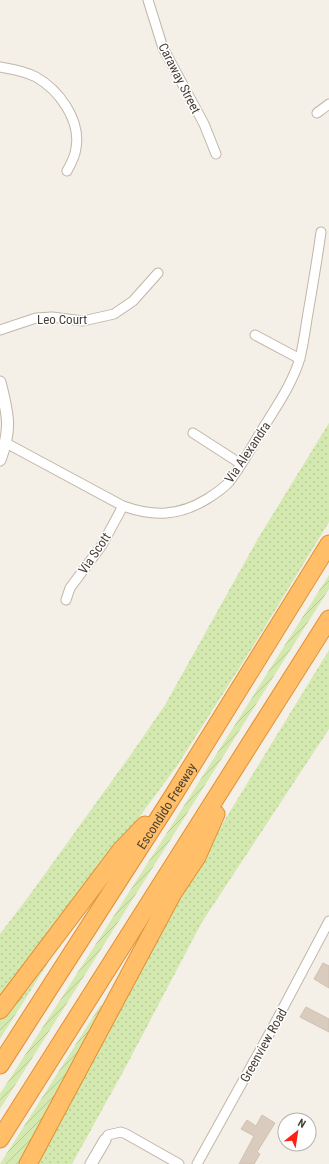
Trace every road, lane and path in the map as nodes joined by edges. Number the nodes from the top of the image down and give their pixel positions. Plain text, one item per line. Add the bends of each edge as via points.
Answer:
1 (148, 0) edge
2 (0, 67) edge
3 (329, 104) edge
4 (316, 113) dead end
5 (216, 154) dead end
6 (66, 171) dead end
7 (321, 232) dead end
8 (158, 273) dead end
9 (0, 330) edge
10 (255, 335) dead end
11 (300, 358) junction
12 (0, 382) edge
13 (193, 433) dead end
14 (6, 443) junction
15 (0, 460) edge
16 (241, 464) junction
17 (123, 506) junction
18 (329, 544) edge
19 (66, 600) dead end
20 (329, 619) edge
21 (240, 760) junction
22 (171, 799) junction
23 (328, 924) edge
24 (0, 1010) edge
25 (0, 1065) edge
26 (0, 1139) edge
27 (105, 1140) joint
28 (28, 1164) edge
29 (91, 1164) edge
30 (179, 1164) edge
31 (197, 1164) edge

1 - 5 street, Caraway Street via 163,48 204,124
2 - 6 street via 35,77 49,86 61,100 77,131 74,159
3 - 4 street
7 - 11 street, Via Alexandra
8 - 9 street, Leo Court via 133,301 114,314 83,321 52,317 36,318
10 - 11 street
11 - 16 street, Via Alexandra via 293,377
12 - 14 street via 8,410
13 - 16 street
14 - 15 street
14 - 17 street, Via Alexandra
16 - 17 street, Via Alexandra via 228,483 216,494 186,509 158,514
17 - 19 street, Via Scott via 102,545 70,588
18 - 22 highway, Escondido Freeway
20 - 21 highway
21 - 26 highway
21 - 28 highway via 197,857 173,893
22 - 24 highway via 121,850
22 - 25 highway, Escondido Freeway
23 - 31 street, Greenview Road
27 - 29 street
27 - 30 street via 108,1135 121,1132

